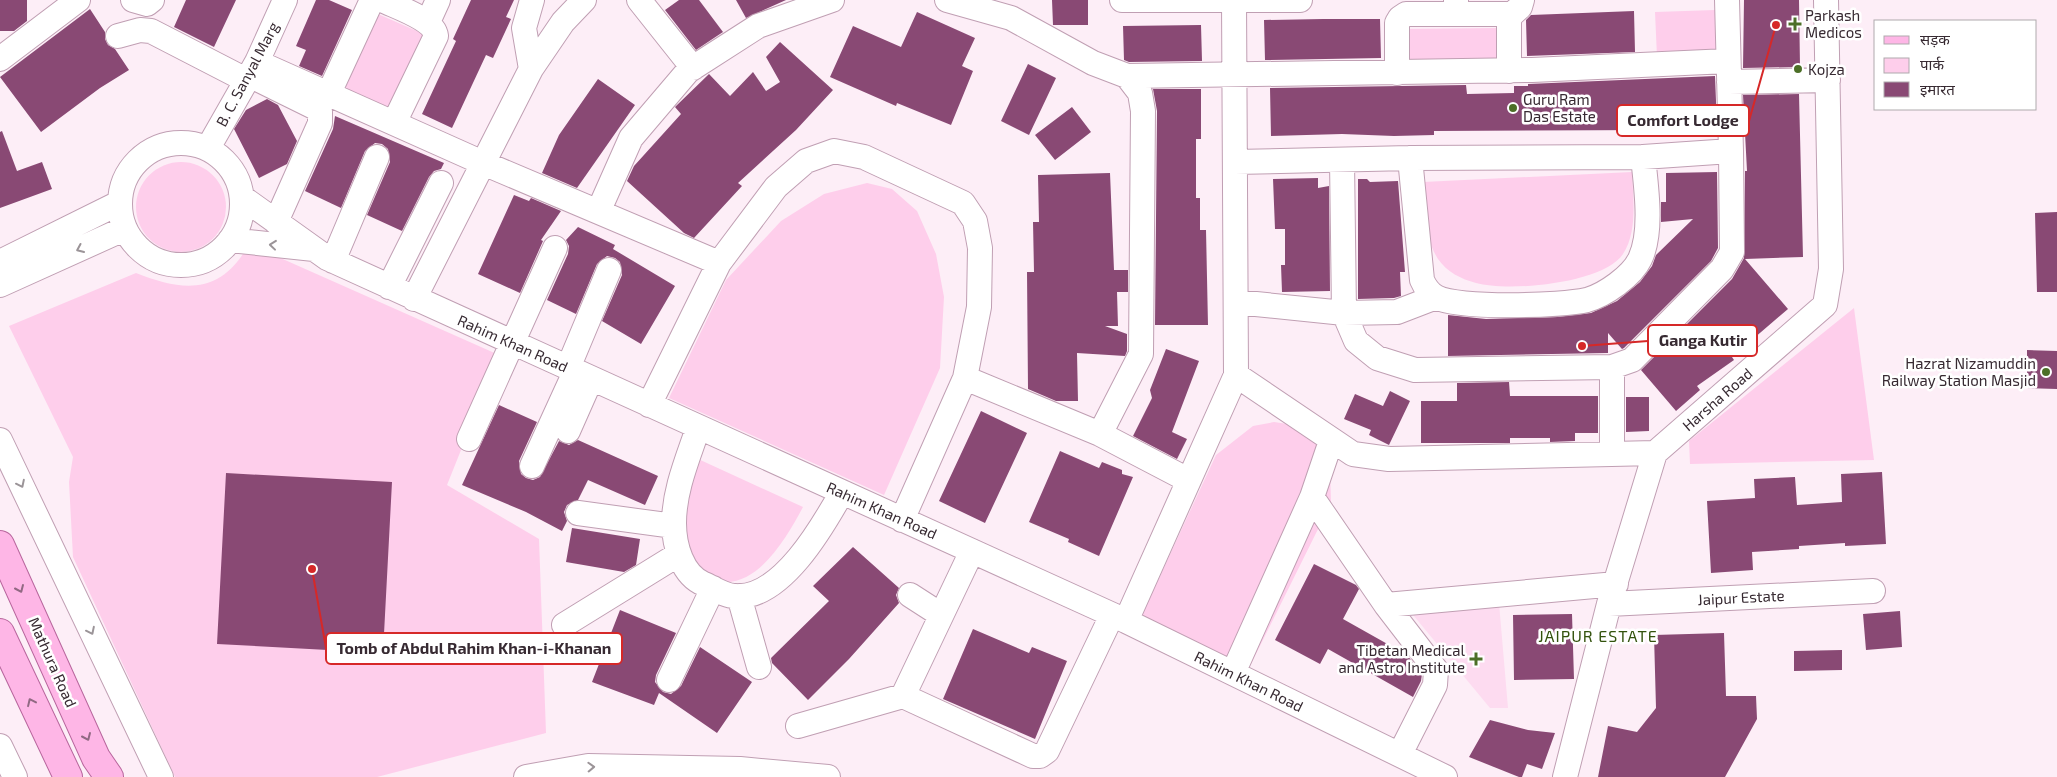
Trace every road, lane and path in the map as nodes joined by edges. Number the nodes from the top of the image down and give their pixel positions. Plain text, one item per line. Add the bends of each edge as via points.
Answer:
1 (78, 0) edge
2 (133, 0) edge
3 (152, 0) edge
4 (285, 0) edge
5 (372, 0) edge
6 (382, 0) edge
7 (438, 0) edge
8 (532, 0) edge
9 (584, 0) edge
10 (638, 0) edge
11 (832, 0) edge
12 (947, 0) edge
13 (1122, 0) edge
14 (1300, 0) edge
15 (1727, 0) edge
16 (1826, 0) edge
17 (1234, 1) edge
18 (1461, 7) edge
19 (1516, 9) edge
20 (428, 22) junction
21 (118, 36) dead end
22 (0, 59) edge
23 (531, 68) junction
24 (693, 68) junction
25 (1508, 71) junction
26 (1729, 72) junction
27 (251, 73) junction
28 (1397, 73) junction
29 (1127, 76) junction
30 (1234, 76) junction
31 (1828, 80) junction
32 (329, 93) junction
33 (394, 123) junction
34 (208, 148) junction
35 (1730, 151) junction
36 (377, 157) dead end
37 (1643, 157) junction
38 (1410, 158) junction
39 (1342, 160) junction
40 (1235, 162) junction
41 (483, 163) junction
42 (243, 198) junction
43 (119, 203) junction
44 (599, 210) junction
45 (457, 214) junction
46 (276, 222) junction
47 (124, 229) junction
48 (230, 240) junction
49 (556, 248) dead end
50 (324, 255) junction
51 (720, 263) junction
52 (609, 270) dead end
53 (0, 278) edge
54 (389, 287) junction
55 (1436, 297) junction
56 (414, 299) junction
57 (1236, 302) junction
58 (1344, 313) junction
59 (513, 343) junction
60 (1612, 367) junction
61 (578, 373) junction
62 (1236, 374) junction
63 (965, 378) junction
64 (649, 405) junction
65 (698, 428) junction
66 (568, 431) dead end
67 (1100, 434) junction
68 (468, 439) dead end
69 (0, 440) edge
70 (1331, 441) junction
71 (1656, 452) junction
72 (1612, 453) junction
73 (532, 466) dead end
74 (1188, 480) junction
75 (842, 492) junction
76 (1312, 497) junction
77 (585, 508) dead end
78 (674, 520) junction
79 (902, 520) junction
80 (0, 545) edge
81 (972, 551) junction
82 (679, 554) junction
83 (713, 588) junction
84 (1874, 591) dead end
85 (1612, 594) junction
86 (910, 595) dead end
87 (739, 596) junction
88 (1386, 605) junction
89 (941, 615) junction
90 (1119, 618) junction
91 (564, 625) dead end
92 (0, 633) edge
93 (759, 667) dead end
94 (1233, 673) junction
95 (669, 680) dead end
96 (903, 696) junction
97 (798, 726) dead end
98 (0, 746) edge
99 (1400, 754) junction
100 (15, 777) edge
101 (68, 777) edge
102 (109, 777) edge
103 (161, 777) edge
104 (526, 777) edge
105 (828, 777) edge
106 (1445, 777) edge
107 (1565, 777) edge

1 - 22 street
2 - 3 street via 147,4
4 - 27 street, B. C. Sanyal Marg
5 - 32 street
6 - 20 street
7 - 20 street
8 - 23 street via 524,28
9 - 23 street via 563,22
10 - 24 street
11 - 24 street via 758,26
12 - 29 street via 1011,18 1093,63
13 - 17 street
14 - 17 street
15 - 26 street
16 - 31 street, Harsha Road
17 - 30 street
18 - 19 street via 1506,14
18 - 28 street via 1406,14 1400,18 1397,23
19 - 25 street
20 - 33 street via 436,36
21 - 27 street via 140,30 151,31
23 - 41 street
24 - 44 street via 630,138
25 - 26 street
25 - 28 street
26 - 31 street
26 - 35 street
27 - 32 street
27 - 34 street, B. C. Sanyal Marg
27 - 46 street via 320,112 320,123
28 - 30 street
29 - 30 street
29 - 67 street via 1140,93 1143,112 1141,354
30 - 40 street
31 - 71 street, Harsha Road via 1831,269 1825,305
32 - 33 street
33 - 41 street
34 - 42 street via 225,160 237,178
34 - 43 street via 190,142 153,148 126,174
35 - 37 street
35 - 60 street via 1732,252 1722,269 1632,360
36 - 50 street
37 - 38 street
37 - 55 street via 1647,202 1645,241 1640,258 1632,270 1602,294 1572,302 1513,304 1473,304
38 - 39 street
38 - 55 street via 1422,280
39 - 40 street
39 - 58 street
40 - 57 street
41 - 44 street
41 - 45 street
42 - 46 street, Rahim Khan Road
42 - 48 street via 241,218
43 - 47 street
43 - 53 street
44 - 51 street
45 - 54 street via 437,193
45 - 56 street
46 - 50 street, Rahim Khan Road
47 - 48 street via 135,245 150,257 168,264 187,265 205,260 222,250
47 -> 53 street
50 -> 48 street, Rahim Khan Road
49 - 59 street
50 - 54 street, Rahim Khan Road
51 - 63 street via 776,187 806,161 834,151 864,157 963,203 975,221 980,248 979,307
51 - 64 street
52 - 61 street
54 - 56 street, Rahim Khan Road
55 - 58 street via 1397,312
56 - 59 street, Rahim Khan Road
57 - 58 street
57 - 62 street
58 - 60 street via 1356,341 1378,358 1415,370
59 - 61 street, Rahim Khan Road
59 - 68 street
60 - 72 street
61 - 64 street, Rahim Khan Road
61 - 66 street
61 - 73 street
62 - 70 street
62 - 74 street
63 - 67 street
63 - 79 street
64 - 65 street, Rahim Khan Road
65 - 75 street, Rahim Khan Road
65 - 78 street via 680,485
67 - 74 street
69 -> 103 street
70 - 72 street via 1353,454 1389,459
70 - 76 street
71 - 72 street
71 - 85 street
74 - 90 street
75 - 79 street, Rahim Khan Road
75 - 87 street via 813,542 781,577 753,594
76 - 88 street
76 - 94 street
77 - 78 street
78 - 82 street
79 - 81 street, Rahim Khan Road
80 -> 102 main road, Mathura Road via 96,758
81 - 89 street
81 - 90 street, Rahim Khan Road
82 - 83 street via 690,575
82 - 91 street
83 - 87 street
83 - 95 street
84 - 85 street, Jaipur Estate
85 - 88 street, Jaipur Estate
85 - 107 street
86 - 89 street
87 - 93 street
88 - 99 street via 1436,670 1436,685
89 - 96 street
90 - 94 street, Rahim Khan Road
90 - 96 street via 1047,751 1040,756 1033,756
101 -> 92 main road
94 - 99 street, Rahim Khan Road
96 - 97 street
98 - 100 street
99 - 106 street, Rahim Khan Road
104 -> 105 street via 588,766 740,769

